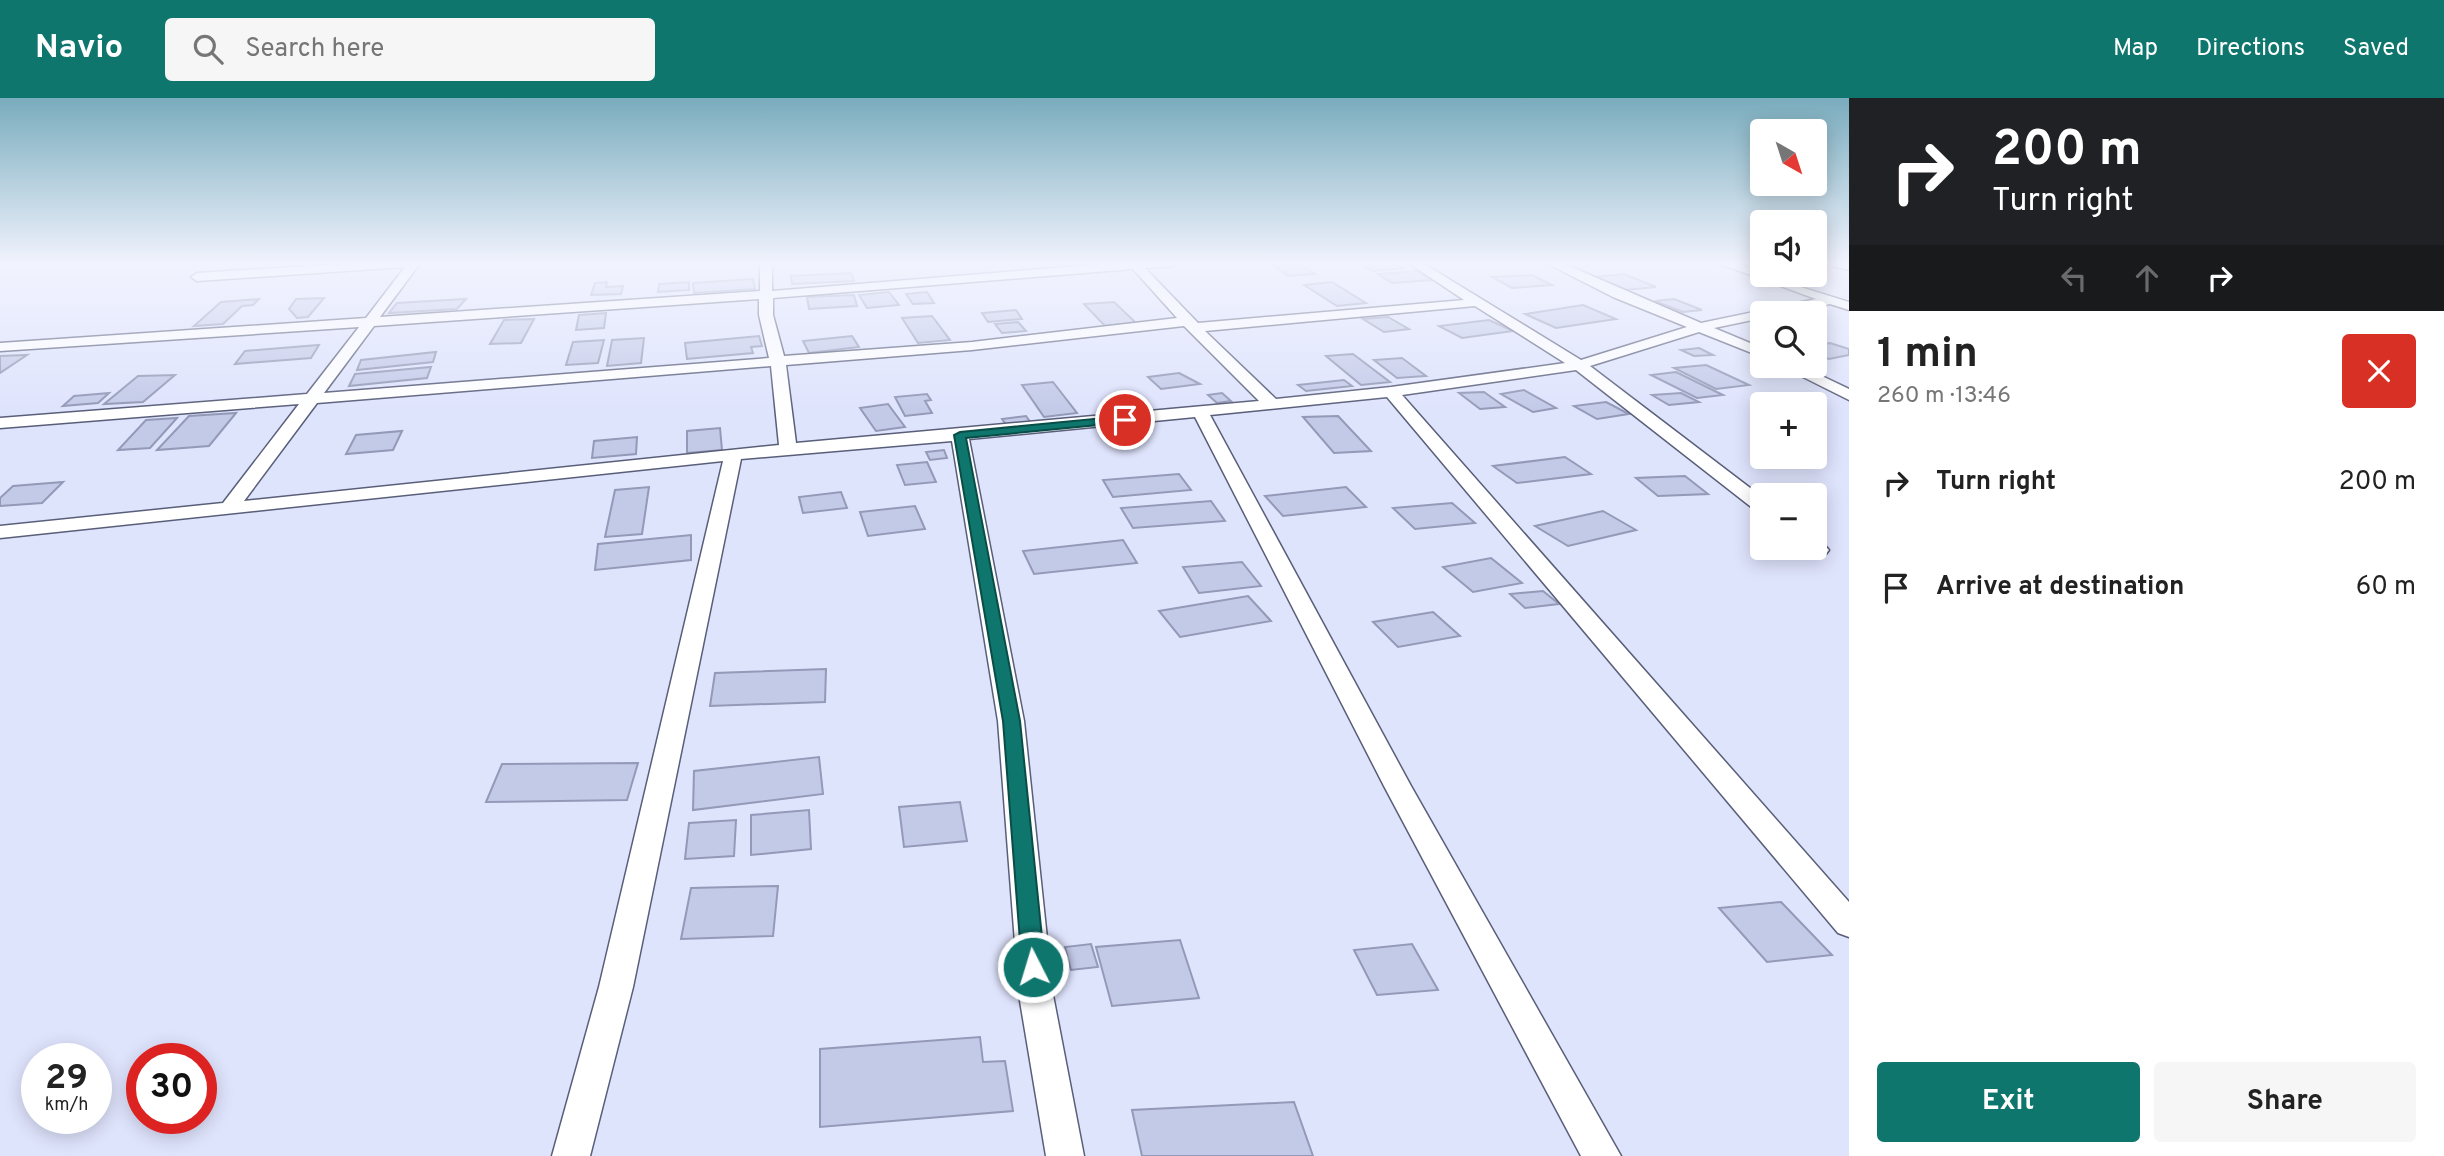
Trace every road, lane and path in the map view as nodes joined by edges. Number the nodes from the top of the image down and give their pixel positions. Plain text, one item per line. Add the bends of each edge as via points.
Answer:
1 (377, 311) edge
2 (516, 311) edge
3 (766, 311) edge
4 (1178, 311) edge
5 (1363, 311) edge
6 (1496, 311) edge
7 (1662, 311) edge
8 (1750, 317) edge
9 (370, 321) junction
10 (1191, 325) junction
11 (1702, 327) junction
12 (0, 346) edge
13 (1750, 348) edge
14 (778, 362) junction
15 (1579, 365) junction
16 (1814, 378) edge
17 (1391, 392) junction
18 (1849, 395) edge
19 (312, 399) junction
20 (1272, 404) junction
21 (1201, 413) junction
22 (0, 422) edge
23 (960, 435) junction
24 (788, 449) junction
25 (733, 457) junction
26 (1750, 497) edge
27 (228, 509) junction
28 (0, 532) edge
29 (1849, 924) edge
30 (572, 1156) edge
31 (1065, 1156) edge
32 (1602, 1156) edge

1 - 9 street
2 - 9 street
3 - 14 street
4 - 10 street
5 - 10 street
6 - 15 street
7 - 11 street
8 - 11 street
9 - 12 street
9 - 19 street
10 - 14 street
10 - 20 street
11 - 13 street
11 - 15 street
14 - 19 street
14 - 24 street
15 - 17 street
15 - 26 street
16 - 18 street
17 - 20 street
17 - 29 street
19 - 22 street
19 - 27 street
20 - 21 street
21 - 23 street
21 - 32 street via 1497,973
23 - 24 street
23 - 31 street via 1012,721 1036,995
24 - 25 street
25 - 27 street
25 - 30 street via 616,987
27 - 28 street

